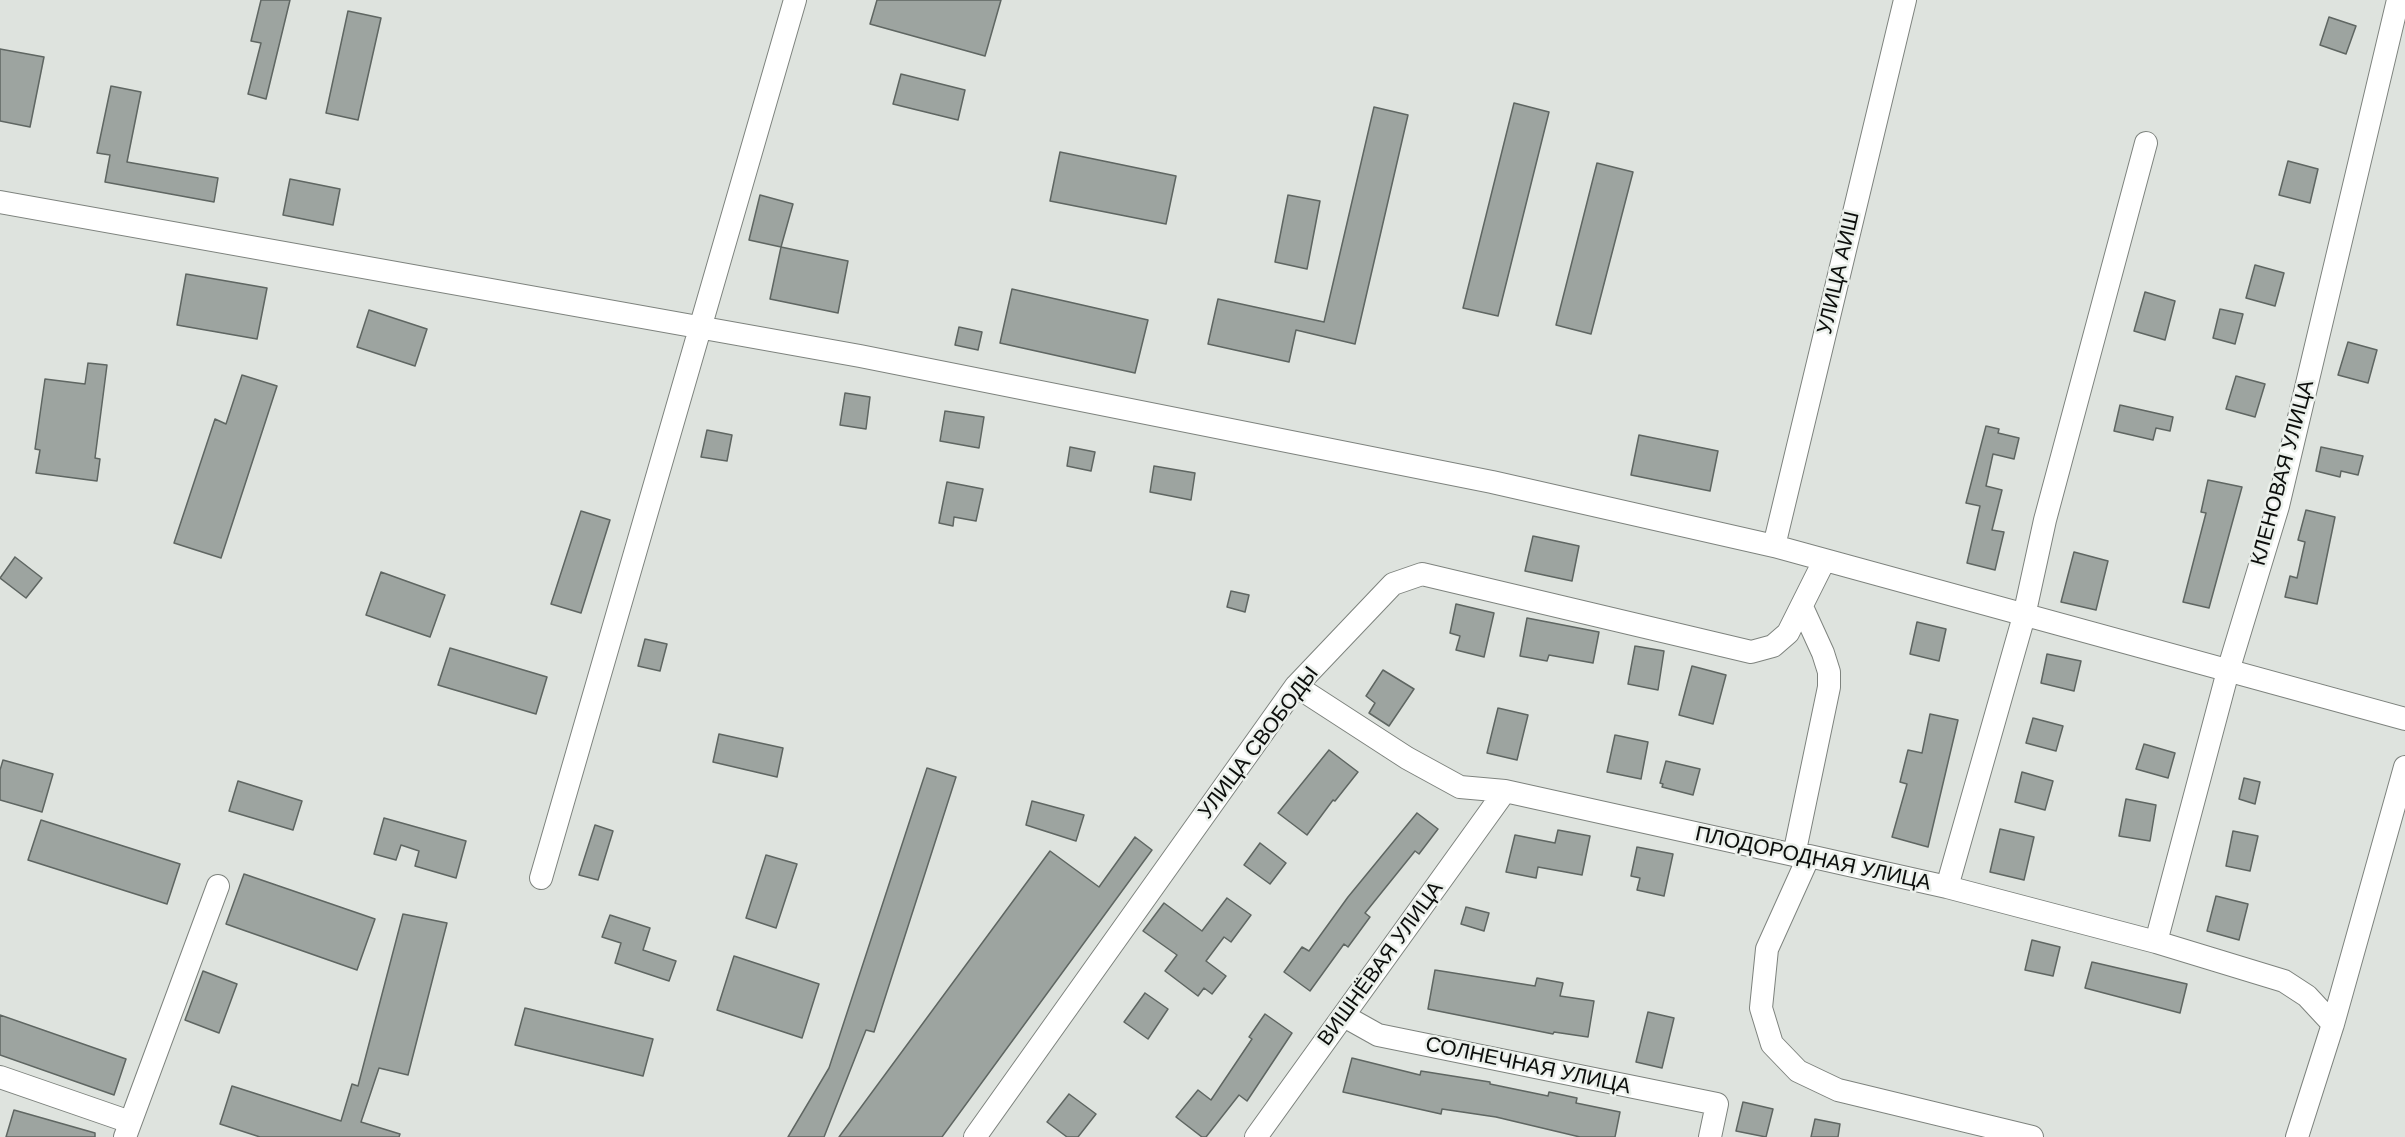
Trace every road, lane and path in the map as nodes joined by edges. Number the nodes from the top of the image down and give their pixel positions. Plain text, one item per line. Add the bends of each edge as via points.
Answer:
1 (795, 0) edge
2 (1905, 0) edge
3 (2398, 0) edge
4 (2146, 144) dead end
5 (0, 202) edge
6 (700, 327) junction
7 (1774, 546) junction
8 (1824, 561) junction
9 (1802, 607) junction
10 (2024, 616) junction
11 (2228, 671) junction
12 (1296, 686) junction
13 (2405, 719) edge
14 (2405, 767) edge
15 (1505, 791) junction
16 (1801, 855) junction
17 (541, 878) dead end
18 (218, 886) dead end
19 (1947, 888) junction
20 (2156, 942) junction
21 (1344, 1016) junction
22 (2333, 1024) junction
23 (0, 1077) edge
24 (127, 1129) edge
25 (975, 1137) edge
26 (1256, 1137) edge
27 (1710, 1137) edge
28 (2032, 1137) edge
29 (2298, 1137) edge

1 - 6 street
2 - 7 street, УЛИЦА АИШ
3 - 11 street, КЛЕНОВАЯ УЛИЦА via 2278,506
4 - 10 street via 2045,520
5 - 6 street
6 - 7 street via 1492,482
6 - 17 street
7 - 8 street
8 - 9 street, УЛИЦА СВОБОДЫ
8 - 10 street
9 - 12 street, УЛИЦА СВОБОДЫ via 1788,633 1773,646 1751,652 1422,574 1393,584
9 - 16 street via 1823,653 1829,687
10 - 11 street
10 - 19 street
11 - 13 street
11 - 20 street, КЛЕНОВАЯ УЛИЦА
12 - 15 street, ПЛОДОРОДНАЯ УЛИЦА via 1407,758 1460,787
12 - 25 street, УЛИЦА СВОБОДЫ
14 - 22 street
15 - 16 street, ПЛОДОРОДНАЯ УЛИЦА
15 - 21 street, ВИШНЁВАЯ УЛИЦА
16 - 19 street, ПЛОДОРОДНАЯ УЛИЦА
16 - 28 street via 1767,949 1761,1008 1772,1044 1798,1071 1839,1090
18 - 24 street
19 - 20 street, ПЛОДОРОДНАЯ УЛИЦА
20 - 22 street, ПЛОДОРОДНАЯ УЛИЦА via 2284,981 2307,996
21 - 26 street, ВИШНЁВАЯ УЛИЦА
21 - 27 street, СОЛНЕЧНАЯ УЛИЦА via 1378,1035 1717,1104
22 - 29 street
23 - 24 street

